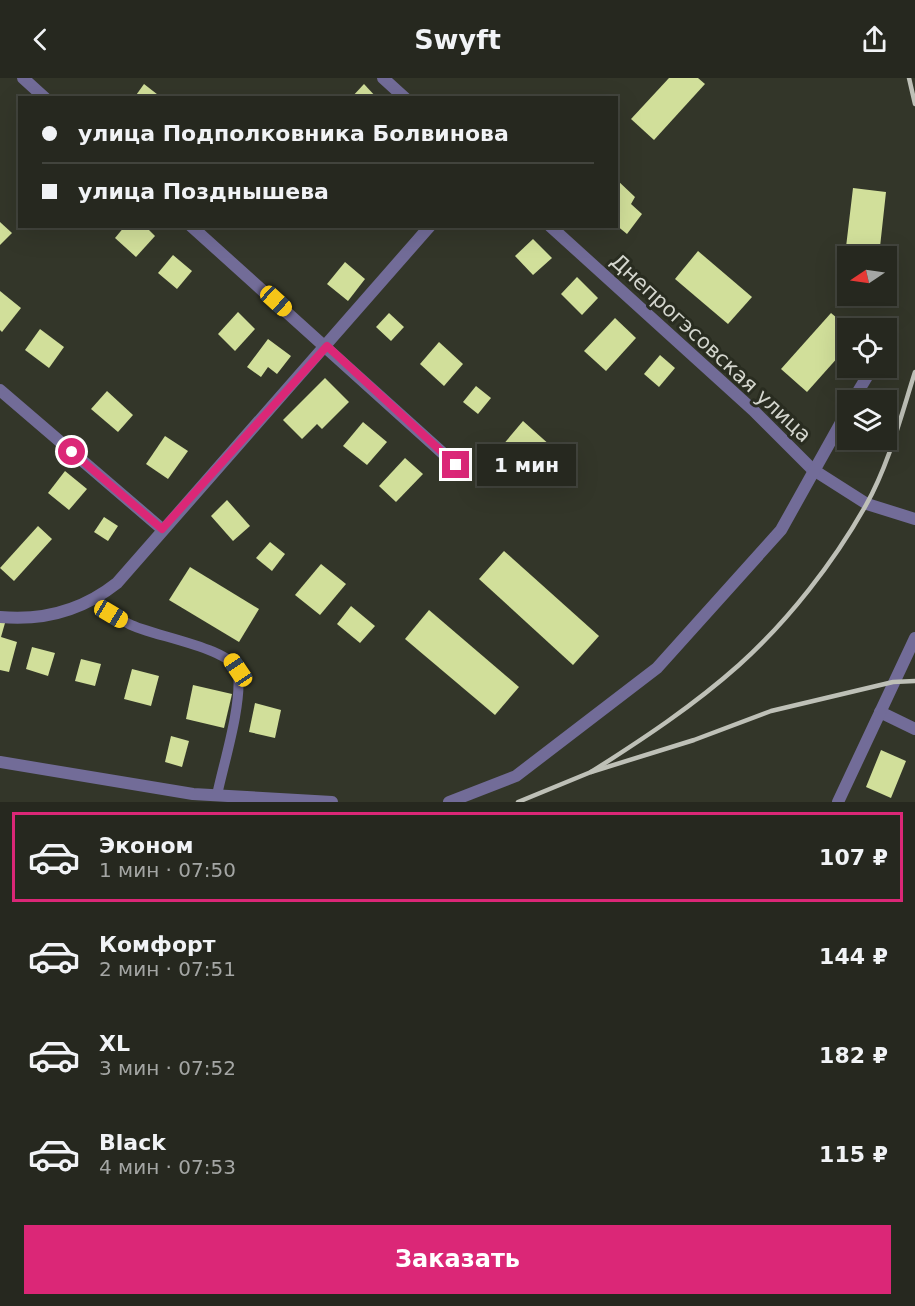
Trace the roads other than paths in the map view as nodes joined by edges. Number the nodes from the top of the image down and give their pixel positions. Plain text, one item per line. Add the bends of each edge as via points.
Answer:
1 (23, 78) edge
2 (383, 78) edge
3 (43, 96) edge
4 (403, 96) edge
5 (193, 228) edge
6 (428, 228) edge
7 (552, 228) edge
8 (327, 346) junction
9 (0, 390) edge
10 (837, 428) edge
11 (456, 465) dead end
12 (812, 469) junction
13 (915, 519) edge
14 (162, 529) junction
15 (97, 599) junction
16 (0, 617) edge
17 (915, 638) edge
18 (880, 712) junction
19 (915, 729) edge
20 (0, 762) edge
21 (218, 795) junction
22 (332, 802) edge
23 (449, 802) edge
24 (838, 802) edge

1 - 3 street
2 - 4 street
5 - 8 street
6 - 8 street
7 - 12 street, Днепрогэсовская улица via 753,410
8 - 11 street
8 - 14 street
9 - 14 street
10 - 12 street
12 - 13 street, Днепрогэсовская улица via 867,504
12 - 23 street via 781,530 657,668 516,776
14 - 15 street via 117,582
15 - 16 street via 27,620
15 - 21 lane via 111,614 131,625 231,659 238,670 239,689
17 - 18 street
18 - 19 street
18 - 24 street
20 - 21 street
21 - 22 street

